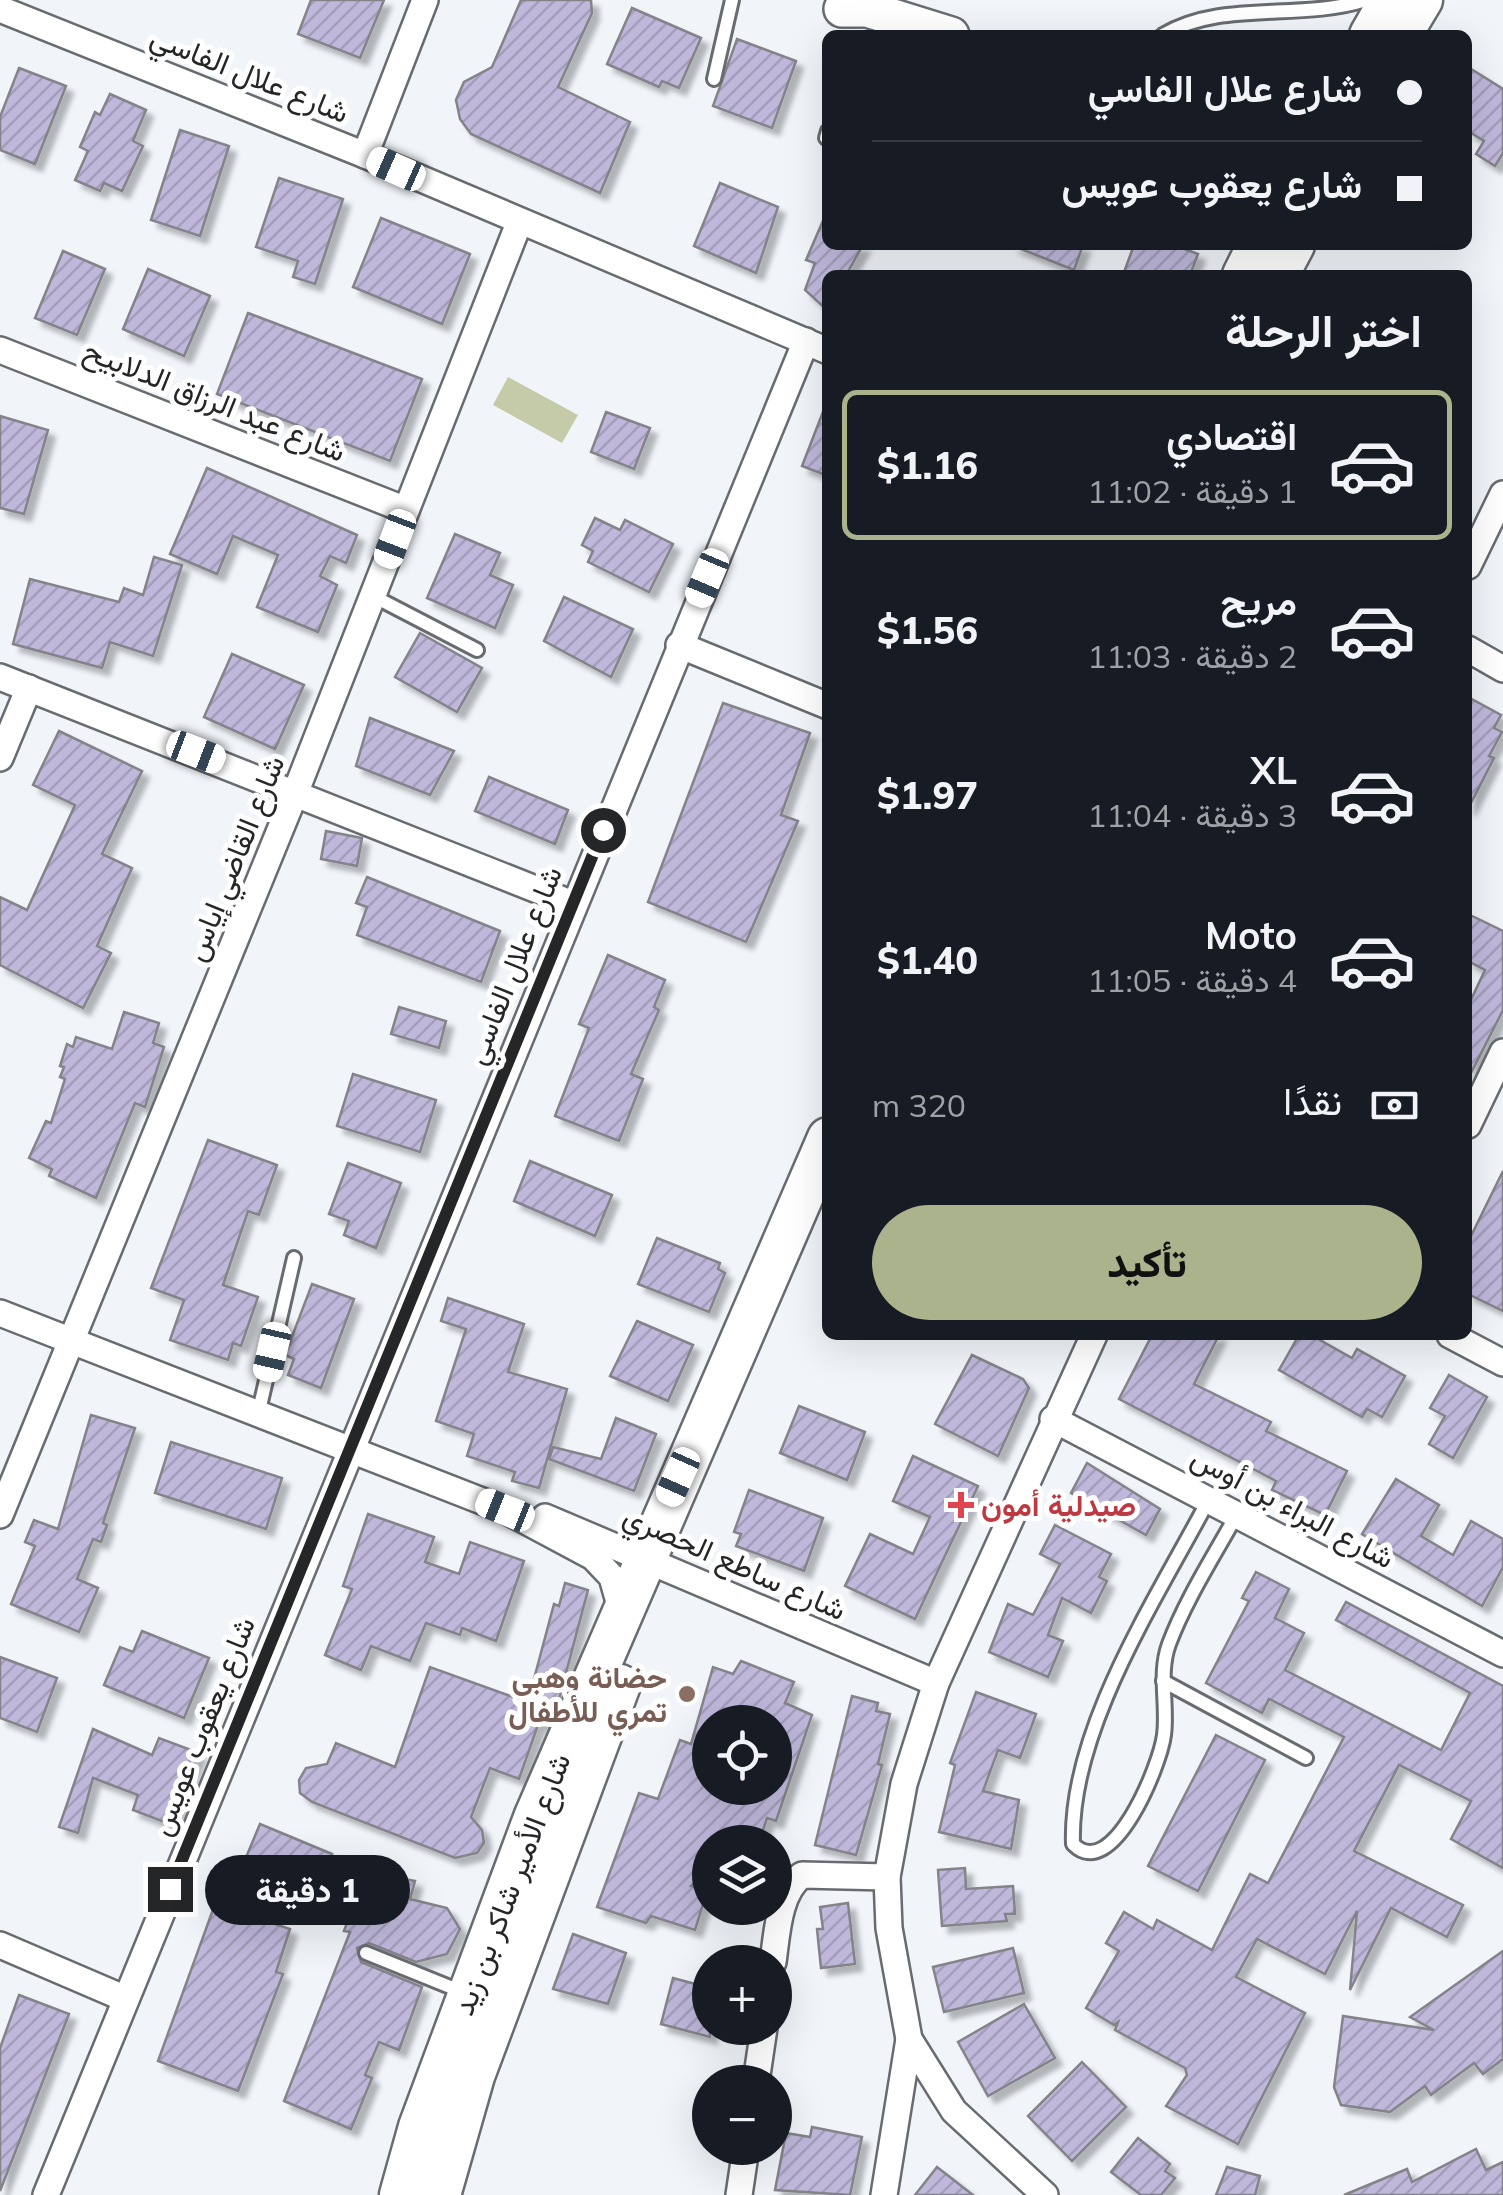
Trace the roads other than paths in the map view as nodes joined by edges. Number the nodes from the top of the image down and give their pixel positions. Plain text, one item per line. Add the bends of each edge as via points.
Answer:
1 (425, 0) edge
2 (732, 0) edge
3 (1366, 0) edge
4 (1390, 0) edge
5 (1422, 0) edge
6 (830, 5) edge
7 (0, 9) edge
8 (874, 30) edge
9 (935, 30) edge
10 (1169, 30) edge
11 (1373, 30) edge
12 (1404, 30) edge
13 (714, 79) dead end
14 (365, 155) junction
15 (519, 222) junction
16 (817, 346) edge
17 (0, 350) edge
18 (1503, 494) edge
19 (406, 510) junction
20 (1472, 558) edge
21 (373, 596) junction
22 (678, 645) junction
23 (477, 650) dead end
24 (1472, 652) edge
25 (1503, 669) edge
26 (0, 677) edge
27 (29, 688) junction
28 (822, 704) edge
29 (0, 758) edge
30 (296, 791) junction
31 (573, 904) junction
32 (1503, 1052) edge
33 (1472, 1117) edge
34 (822, 1153) edge
35 (822, 1206) edge
36 (294, 1258) dead end
37 (0, 1313) edge
38 (1092, 1340) edge
39 (1459, 1340) edge
40 (72, 1344) junction
41 (1503, 1363) edge
42 (258, 1415) junction
43 (1053, 1419) junction
44 (350, 1448) junction
45 (1209, 1499) junction
46 (505, 1510) junction
47 (1237, 1514) junction
48 (0, 1515) edge
49 (654, 1566) junction
50 (621, 1609) junction
51 (1503, 1654) edge
52 (1163, 1681) junction
53 (936, 1683) junction
54 (1306, 1758) dead end
55 (886, 1877) junction
56 (0, 1945) edge
57 (776, 1945) edge
58 (366, 1953) dead end
59 (468, 1994) junction
60 (126, 1999) junction
61 (909, 2039) junction
62 (743, 2165) edge
63 (46, 2195) edge
64 (400, 2195) edge
65 (440, 2195) edge
66 (739, 2195) edge
67 (884, 2195) edge
68 (1045, 2195) edge

1 - 14 street
2 - 13 lane
3 - 10 lane via 1308,10 1212,10
4 - 11 main road
5 - 12 main road
6 - 8 street
6 - 9 street
7 - 14 street, شارع علال الفاسي
14 - 15 street, شارع علال الفاسي
15 - 16 street, شارع علال الفاسي
15 - 19 street, شارع القاضي إياس
16 - 22 street, شارع علال الفاسي
17 - 19 street, شارع عبد الرزاق الدلابيح
18 - 20 street
19 - 21 street, شارع القاضي إياس
21 - 23 lane
21 - 30 street, شارع القاضي إياس
22 - 28 street
22 - 31 street, شارع علال الفاسي
24 - 25 street
26 - 27 street
27 - 29 street
27 - 30 street
30 - 31 street
30 - 40 street, شارع القاضي إياس
31 - 44 street, شارع علال الفاسي
32 - 33 street
34 - 49 main road, شارع الأمير شاكر بن زيد
35 - 49 main road, شارع الأمير شاكر بن زيد
36 - 42 lane
37 - 40 street, شارع ساطع الحصري
38 - 43 street
39 - 41 street
40 - 42 street, شارع ساطع الحصري
40 - 48 street, شارع القاضي إياس
42 - 44 street, شارع ساطع الحصري
43 - 45 street, شارع البراء بن أوس
43 - 53 street
44 - 46 street, شارع ساطع الحصري
44 - 60 street, شارع يعقوب عويس
45 - 47 street, شارع البراء بن أوس
45 - 52 lane via 1109,1695 1080,1775 1072,1844 1082,1854 1110,1848 1160,1753
46 - 49 street, شارع ساطع الحصري via 578,1529
46 - 50 street, شارع ساطع الحصري via 593,1557 612,1578
47 - 51 street, شارع البراء بن أوس
47 - 52 lane via 1170,1643
49 - 50 main road, شارع الأمير شاكر بن زيد
49 - 53 street, شارع ساطع الحصري
49 - 65 main road, شارع الأمير شاكر بن زيد via 474,2076
50 - 59 main road, شارع الأمير شاكر بن زيد
52 - 54 lane
53 - 55 street via 904,1784
55 - 57 street via 802,1875 784,1901
55 - 61 street
56 - 60 street
58 - 59 lane
59 - 64 main road, شارع الأمير شاكر بن زيد
60 - 63 street, شارع يعقوب عويس
61 - 67 street
61 - 68 street via 954,2111
62 - 66 street

